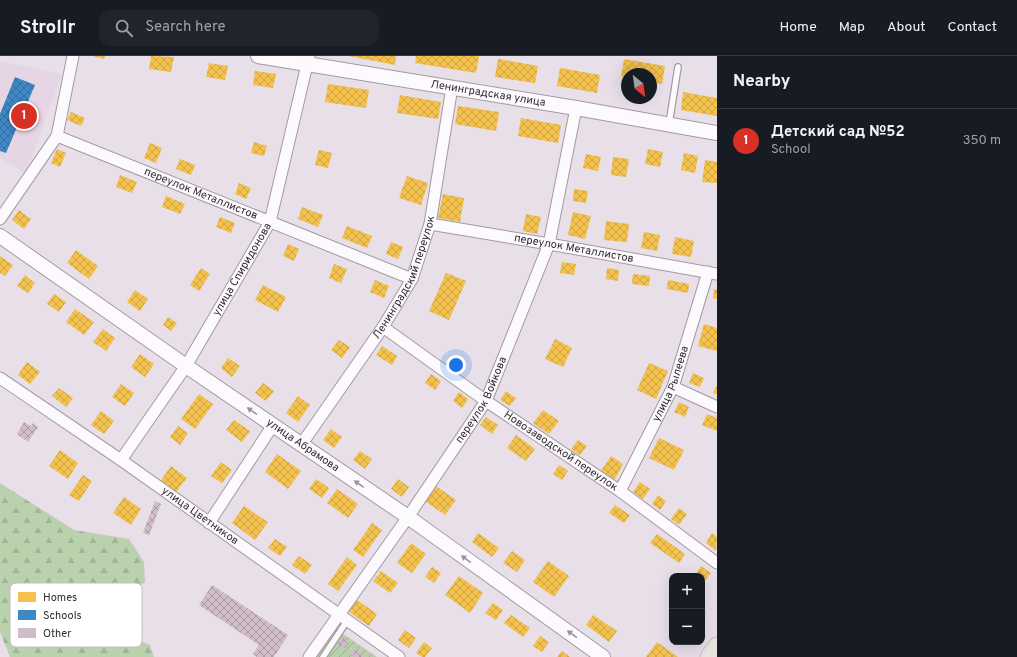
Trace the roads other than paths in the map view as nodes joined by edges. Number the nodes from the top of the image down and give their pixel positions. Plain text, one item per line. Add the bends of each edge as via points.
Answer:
1 (73, 56) edge
2 (258, 56) edge
3 (308, 60) edge
4 (678, 67) dead end
5 (452, 87) junction
6 (576, 108) junction
7 (669, 124) junction
8 (717, 133) edge
9 (57, 136) junction
10 (0, 219) edge
11 (270, 222) junction
12 (430, 224) junction
13 (0, 236) edge
14 (549, 244) junction
15 (713, 273) edge
16 (412, 279) junction
17 (383, 327) junction
18 (186, 366) junction
19 (0, 378) edge
20 (673, 387) junction
21 (486, 401) junction
22 (717, 407) edge
23 (273, 425) junction
24 (302, 445) junction
25 (121, 460) junction
26 (620, 491) junction
27 (408, 517) junction
28 (209, 523) junction
29 (717, 563) edge
30 (343, 618) junction
31 (717, 646) edge
32 (309, 657) edge
33 (323, 657) edge
34 (399, 657) edge
35 (603, 657) edge
36 (709, 657) edge

1 - 9 street
2 - 3 street, Ленинградская улица
3 - 5 street, Ленинградская улица
3 - 11 street, улица Спиридонова
4 - 7 lane
5 - 6 street, Ленинградская улица
5 - 12 street, Ленинградский переулок
6 - 7 street, Ленинградская улица
6 - 14 street, переулок Войкова
7 - 8 street, Ленинградская улица
9 - 10 street
9 - 11 street, переулок Металлистов
11 - 16 street, переулок Металлистов
11 - 18 street, улица Спиридонова
12 - 14 street, переулок Металлистов
12 - 16 street, Ленинградский переулок
13 - 18 street, улица Абрамова
14 - 15 street, переулок Металлистов
14 - 21 street, переулок Войкова
15 - 20 street, улица Рылеева
16 - 17 street, Ленинградский переулок
17 - 21 street, Новозаводской переулок
17 - 24 street, Ленинградский переулок
23 -> 18 street, улица Абрамова
18 - 25 street, улица Спиридонова
19 - 25 street, улица Цветников
20 - 22 street
20 - 26 street, улица Рылеева
21 - 26 street, Новозаводской переулок
21 - 27 street, переулок Войкова
23 - 24 street, улица Абрамова
23 - 28 street
27 -> 24 street, улица Абрамова
25 - 28 street, улица Цветников
26 - 29 street, Новозаводской переулок
27 - 30 street, переулок Войкова
35 -> 27 street, улица Абрамова
28 - 30 street, улица Цветников
30 - 32 street, переулок Войкова
30 - 33 lane
30 - 34 street, улица Цветников
31 - 36 main road

